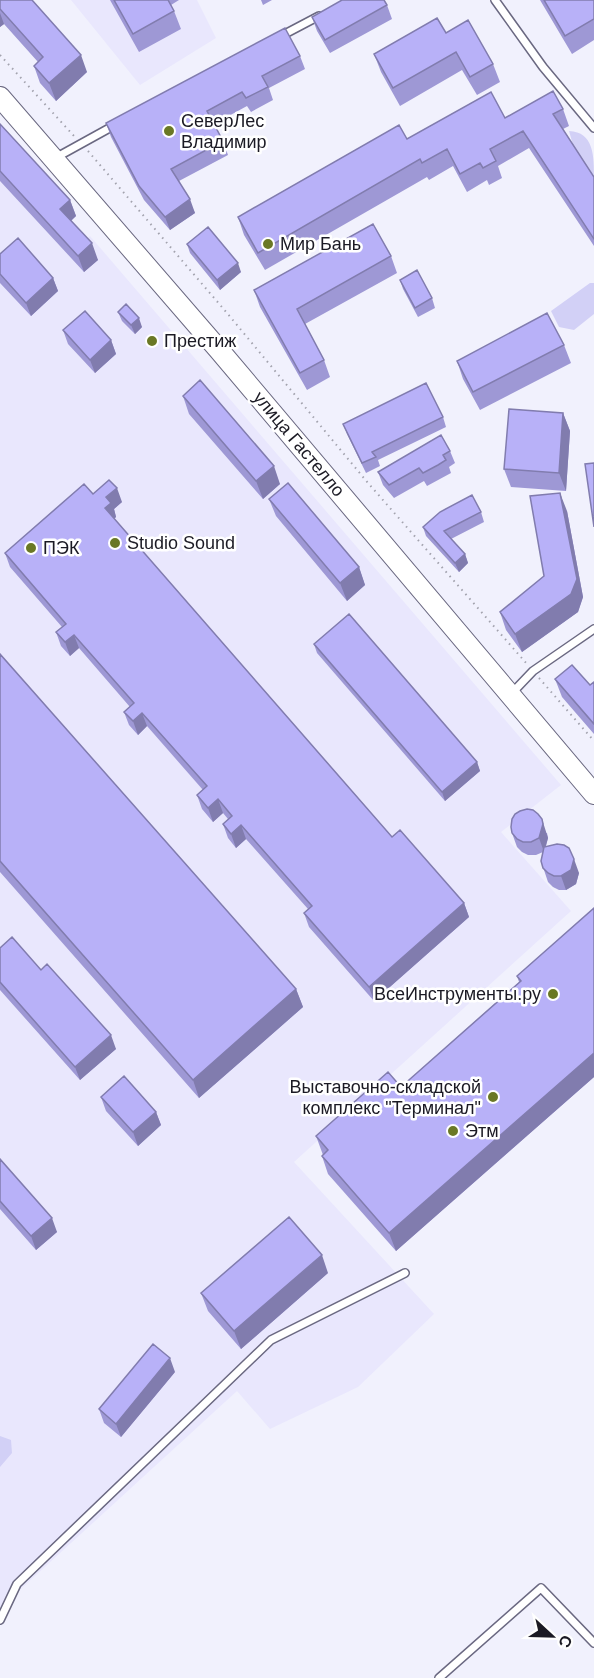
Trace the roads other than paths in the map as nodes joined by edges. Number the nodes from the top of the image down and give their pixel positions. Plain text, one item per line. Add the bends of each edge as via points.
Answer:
1 (495, 0) edge
2 (329, 11) edge
3 (278, 37) edge
4 (0, 97) edge
5 (120, 122) edge
6 (594, 128) edge
7 (54, 159) junction
8 (594, 629) edge
9 (511, 695) junction
10 (594, 794) edge
11 (405, 1273) dead end
12 (0, 1620) edge
13 (594, 1643) edge
14 (439, 1678) edge

1 - 6 lane via 543,67
2 - 3 lane
4 - 7 main road, улица Гастелло
5 - 7 lane
7 - 9 main road, улица Гастелло
8 - 9 lane via 532,670
9 - 10 main road, улица Гастелло
11 - 12 lane via 271,1341 17,1584
13 - 14 lane via 541,1588

